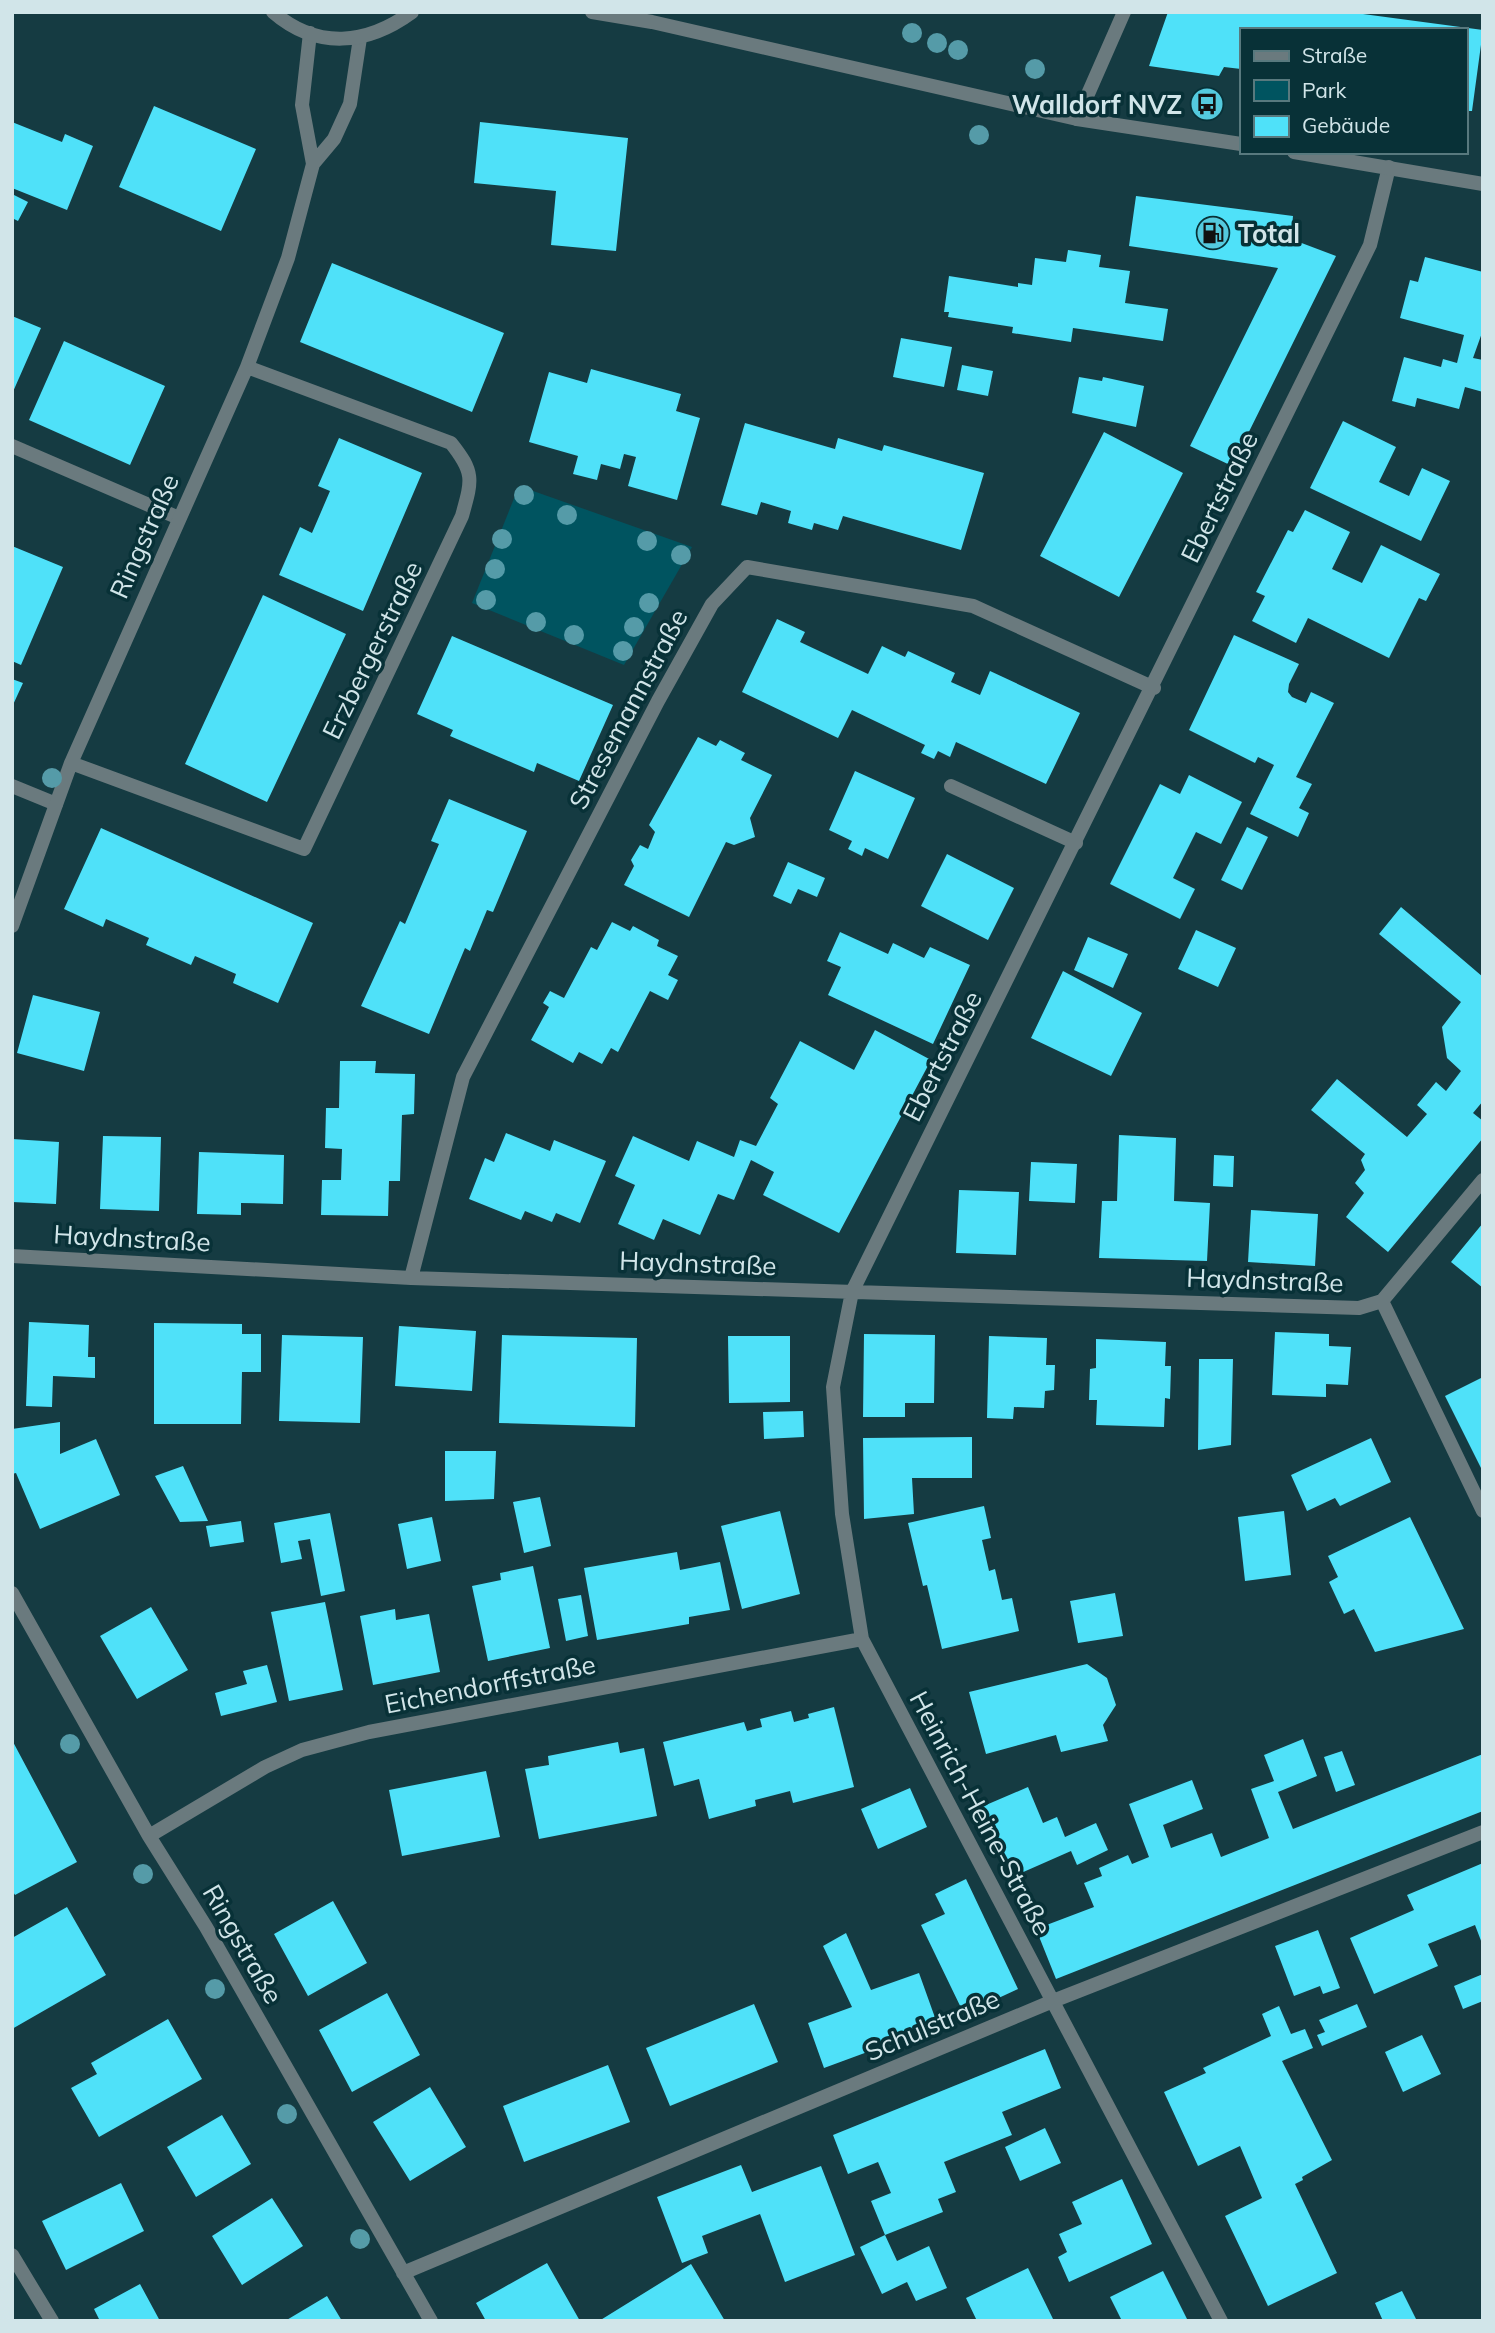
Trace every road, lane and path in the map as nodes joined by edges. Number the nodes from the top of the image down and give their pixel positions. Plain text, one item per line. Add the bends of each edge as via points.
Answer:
1 (272, 12) edge
2 (412, 12) edge
3 (592, 12) edge
4 (630, 12) edge
5 (1124, 12) edge
6 (652, 22) junction
7 (310, 33) junction
8 (360, 38) junction
9 (1077, 119) junction
10 (1240, 144) edge
11 (1307, 154) edge
12 (313, 164) junction
13 (1389, 167) junction
14 (1483, 184) edge
15 (247, 367) junction
16 (12, 446) edge
17 (179, 517) junction
18 (1154, 688) junction
19 (71, 763) junction
20 (12, 786) edge
21 (951, 786) dead end
22 (56, 804) junction
23 (1076, 843) junction
24 (12, 926) edge
25 (1483, 1180) edge
26 (12, 1256) edge
27 (411, 1278) junction
28 (852, 1292) junction
29 (1382, 1301) junction
30 (1483, 1511) edge
31 (12, 1593) edge
32 (862, 1639) junction
33 (1483, 1832) edge
34 (149, 1836) junction
35 (1053, 2001) junction
36 (12, 2255) edge
37 (404, 2273) junction
38 (52, 2321) edge
39 (431, 2321) edge
40 (1222, 2321) edge

1 - 7 street
2 - 8 street via 390,28
3 - 6 street
4 - 6 street
5 - 9 street
6 - 9 street
7 - 8 street
7 - 12 street, Ringstraße via 302,105
8 - 12 street, Ringstraße via 350,104 334,139
9 - 10 street
11 - 13 street
12 - 15 street, Ringstraße via 288,258
13 - 14 street
13 - 18 street, Ebertstraße via 1370,245
15 - 17 street, Ringstraße
15 - 19 street, Erzbergerstraße via 451,443 468,464 470,488 462,516 304,849
16 - 17 street
17 - 19 street, Ringstraße
18 - 23 street, Ebertstraße
18 - 27 street, Stresemannstraße via 974,606 747,567 712,604 464,1077
19 - 22 street, Ringstraße
20 - 22 street
21 - 23 street
22 - 24 street, Ringstraße
23 - 28 street, Ebertstraße
25 - 29 street
26 - 27 street, Haydnstraße
27 - 28 street, Haydnstraße
28 - 29 street, Haydnstraße via 1359,1308
28 - 32 street, Heinrich-Heine-Straße via 833,1387 842,1514
29 - 30 street
31 - 34 street, Ringstraße
32 - 34 street, Eichendorffstraße via 369,1732 302,1750
32 - 35 street, Heinrich-Heine-Straße
33 - 35 street, Schulstraße
34 - 37 street, Ringstraße
35 - 37 street, Schulstraße
35 - 40 street, Heinrich-Heine-Straße
36 - 38 street
37 - 39 street, Ringstraße

